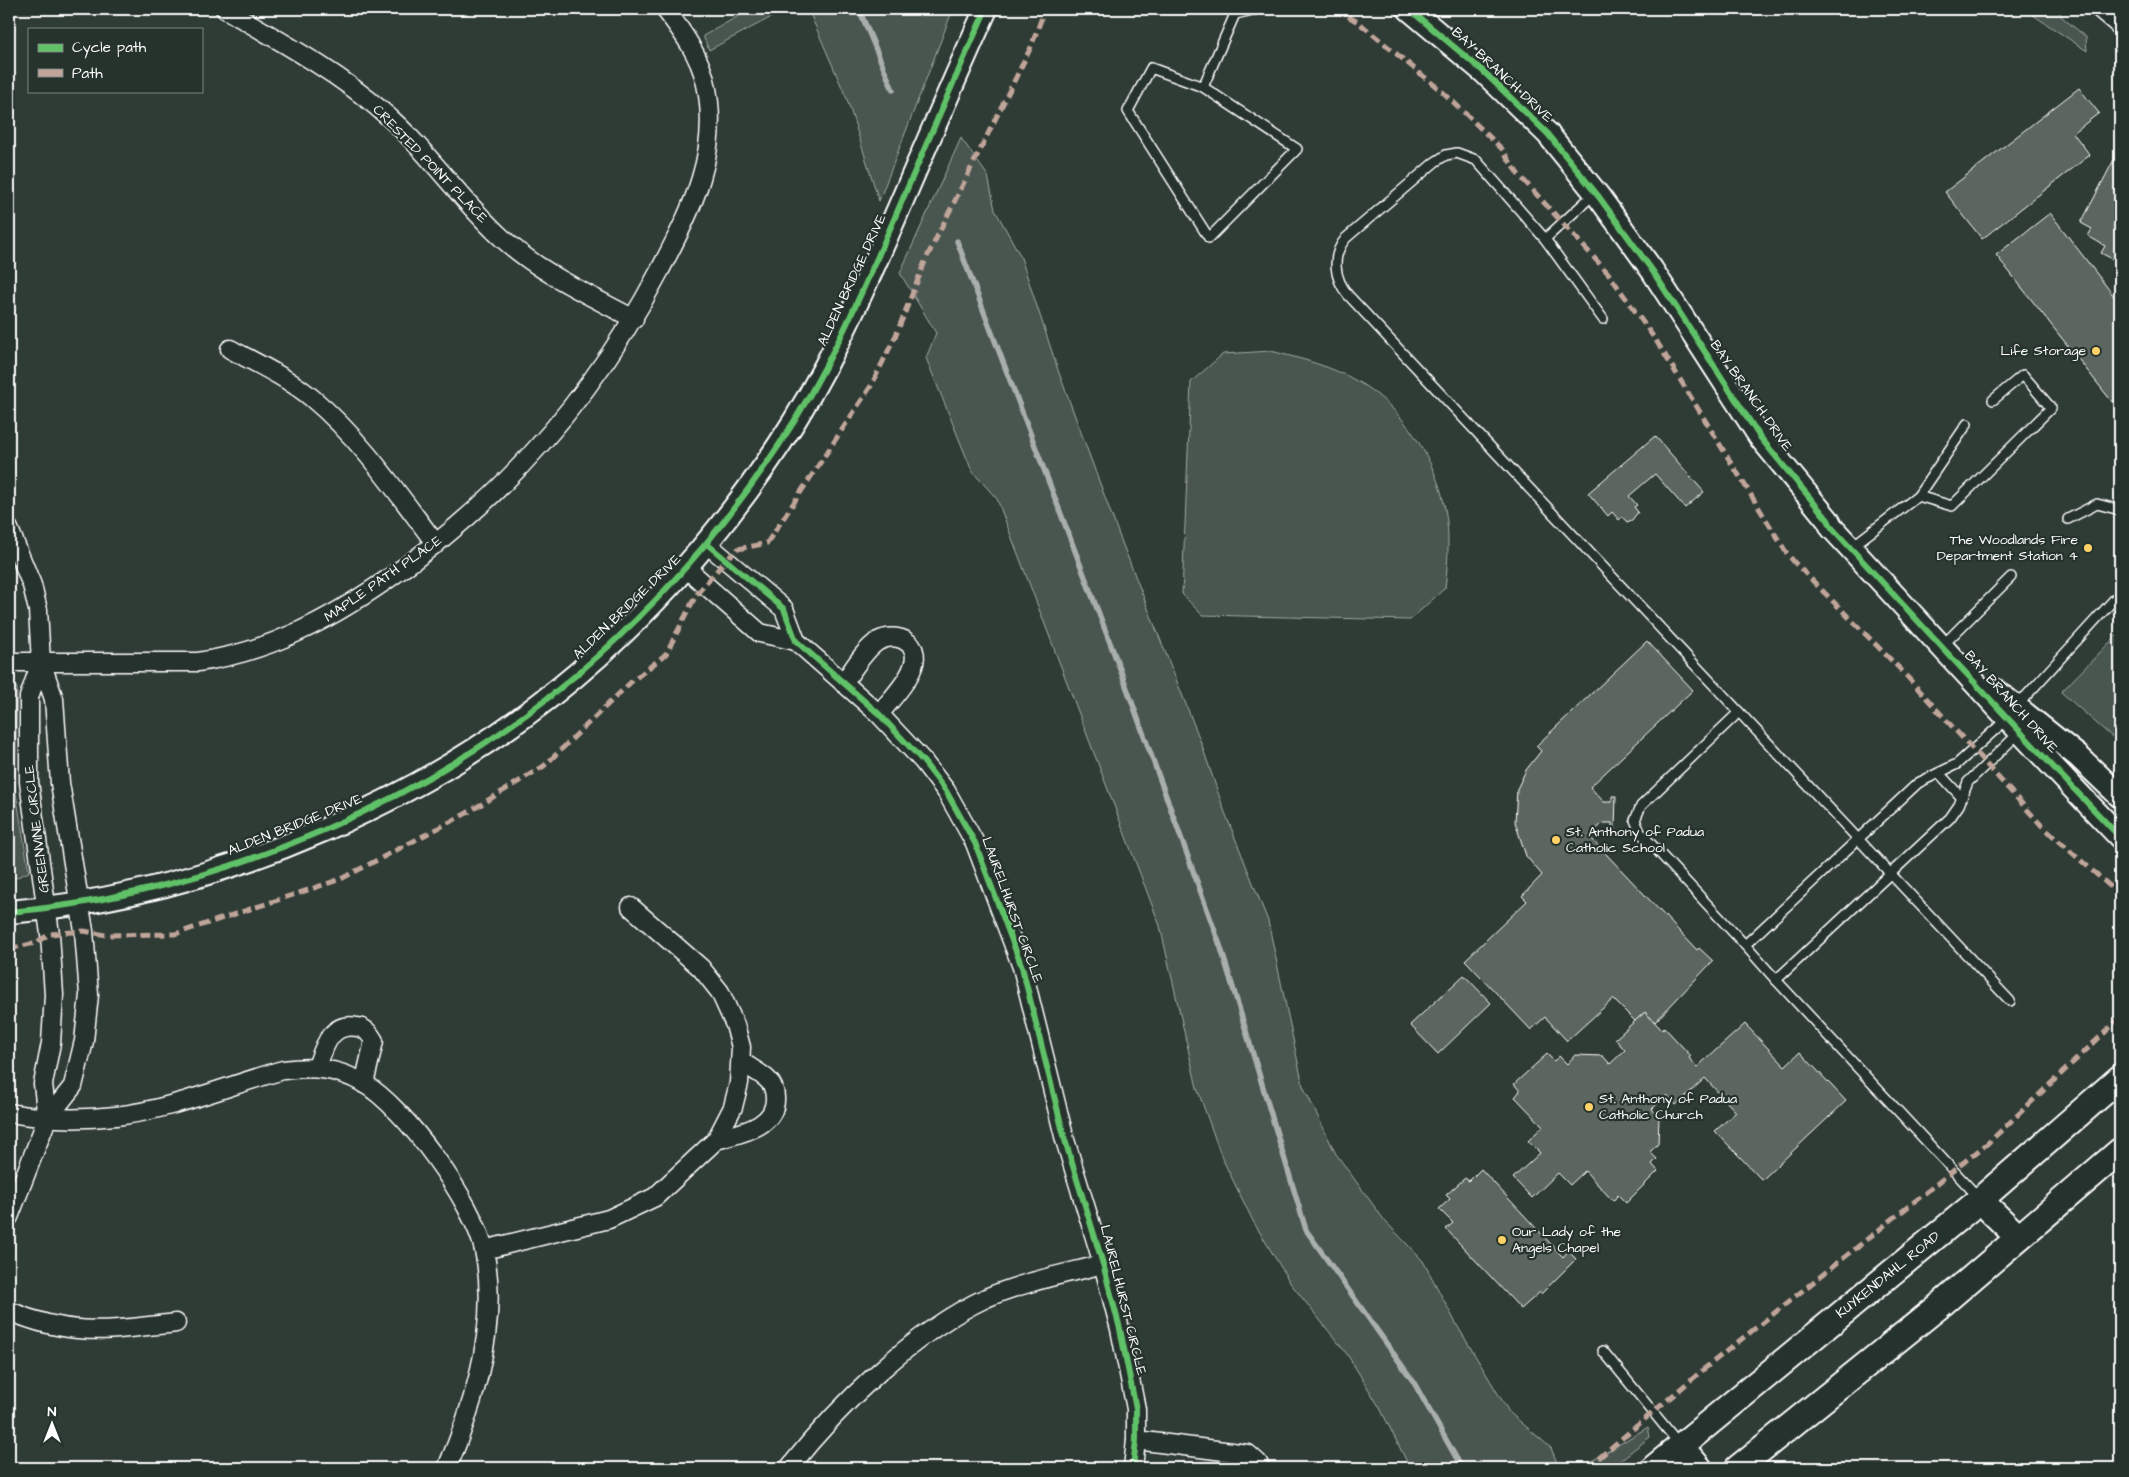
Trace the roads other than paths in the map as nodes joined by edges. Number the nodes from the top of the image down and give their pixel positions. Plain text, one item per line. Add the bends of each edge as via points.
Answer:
1 (225, 9) edge
2 (664, 9) edge
3 (986, 9) edge
4 (1258, 9) edge
5 (1410, 9) edge
6 (2100, 9) edge
7 (1234, 11) edge
8 (2120, 26) edge
9 (1203, 87) junction
10 (1595, 193) junction
11 (1546, 239) junction
12 (634, 319) junction
13 (1603, 319) dead end
14 (230, 348) dead end
15 (1993, 400) dead end
16 (1967, 424) dead end
17 (1918, 496) junction
18 (2120, 510) edge
19 (2068, 519) dead end
20 (9, 529) edge
21 (436, 544) junction
22 (707, 544) junction
23 (1850, 548) junction
24 (686, 568) junction
25 (2011, 578) dead end
26 (2120, 593) edge
27 (796, 641) junction
28 (1947, 650) junction
29 (9, 662) edge
30 (41, 662) junction
31 (843, 683) junction
32 (1739, 712) junction
33 (879, 714) junction
34 (2014, 720) junction
35 (1939, 773) junction
36 (2120, 796) edge
37 (1962, 798) junction
38 (2120, 837) edge
39 (1858, 839) junction
40 (1891, 874) junction
41 (80, 902) junction
42 (631, 907) dead end
43 (47, 908) junction
44 (9, 912) edge
45 (1745, 945) junction
46 (1776, 980) junction
47 (2010, 1001) dead end
48 (742, 1062) junction
49 (317, 1067) junction
50 (2120, 1078) edge
51 (364, 1084) junction
52 (9, 1114) edge
53 (46, 1119) junction
54 (716, 1140) junction
55 (2120, 1151) edge
56 (1980, 1200) junction
57 (10, 1213) edge
58 (2018, 1237) junction
59 (484, 1250) junction
60 (1103, 1264) junction
61 (9, 1311) edge
62 (176, 1323) dead end
63 (1603, 1351) dead end
64 (1136, 1440) junction
65 (1680, 1446) junction
66 (1738, 1466) edge
67 (447, 1468) edge
68 (789, 1468) edge
69 (1133, 1468) edge
70 (1260, 1468) edge
71 (1654, 1468) edge
72 (1699, 1468) edge

1 - 12 street, CRESTED POINT PLACE via 360,92 384,113 481,218 526,257
2 - 12 street, MAPLE PATH PLACE via 695,54 706,83 709,140 696,196
3 - 22 street, ALDEN BRIDGE DRIVE via 849,321 781,443
4 - 7 lane
5 - 10 street, BAY BRANCH DRIVE via 1484,72 1541,127
6 - 8 street
7 - 9 lane
9 - 9 lane via 1297,149 1209,238 1128,110 1151,68
10 - 11 lane
10 - 23 street, BAY BRANCH DRIVE via 1652,270 1760,437
11 - 13 lane
11 - 32 lane via 1476,160 1464,154 1451,154 1435,162 1346,238 1336,260 1337,278 1354,302
12 - 21 street, MAPLE PATH PLACE via 577,400 535,452 493,495
14 - 21 street via 312,397 374,463
15 - 17 lane via 2023,375 2051,408 1952,506
16 - 17 lane
17 - 23 lane
18 - 19 lane via 2097,504
20 - 30 street, GREENVINE CIRCLE via 32,585 38,610
21 - 30 street, MAPLE PATH PLACE via 355,602 314,626 248,652 198,662
22 - 24 street, ALDEN BRIDGE DRIVE
22 - 27 street, LAURELHURST CIRCLE via 784,609
23 - 28 street, BAY BRANCH DRIVE
24 - 27 street, LAURELHURST CIRCLE via 760,633
24 - 41 street, ALDEN BRIDGE DRIVE via 599,655 544,700 428,778 367,810 237,863 171,882
25 - 28 lane
26 - 34 lane
27 - 31 street, LAURELHURST CIRCLE
28 - 34 street, BAY BRANCH DRIVE
29 - 30 street, MAPLE PATH PLACE
30 - 41 street, GREENVINE CIRCLE via 54,699 60,783
30 - 43 street, GREENVINE CIRCLE via 29,697 29,782
31 - 33 street, LAURELHURST CIRCLE
31 - 33 street via 878,642 894,637 906,642 914,652 913,671
32 - 39 lane
32 - 45 lane via 1641,806 1635,820 1640,832
33 - 60 street, LAURELHURST CIRCLE via 946,791 978,852 1022,966 1065,1140
34 - 35 lane via 1957,764
34 - 36 street, BAY BRANCH DRIVE via 2079,757
34 - 37 lane via 1968,782
34 - 38 street, BAY BRANCH DRIVE
35 - 37 lane
35 - 39 lane via 1918,783
37 - 40 lane via 1950,818
39 - 40 lane
39 - 45 lane
40 - 46 lane
40 - 47 lane
41 - 43 street, ALDEN BRIDGE DRIVE
41 - 53 street, GREENVINE CIRCLE via 88,995 84,1041 74,1086
42 - 48 street via 701,968 720,992 735,1025
43 - 44 street, ALDEN BRIDGE DRIVE
43 - 53 street, GREENVINE CIRCLE via 54,995 51,1043 43,1084
45 - 46 lane
46 - 56 lane
48 - 54 street via 733,1108
48 - 54 street via 767,1078 772,1085 774,1110 752,1129
49 - 51 street via 341,1073
49 - 51 street via 327,1039 337,1029 362,1028 374,1041
49 - 53 street via 283,1070 148,1110 116,1116
50 - 56 main road, KUYKENDAHL ROAD
51 - 59 street via 415,1132 443,1167
52 - 53 street
53 - 57 street
54 - 59 street via 654,1197 632,1210 609,1219
55 - 58 main road
56 - 58 main road
56 - 65 main road, KUYKENDAHL ROAD
58 - 66 main road via 1938,1307
59 - 67 street via 487,1296 483,1359
60 - 64 street, LAURELHURST CIRCLE via 1132,1383
60 - 68 street via 1016,1287 988,1298 926,1332 839,1411
61 - 62 street via 68,1330 99,1332
63 - 65 lane
64 - 69 street, LAURELHURST CIRCLE
64 - 70 street via 1248,1454
65 - 71 main road, KUYKENDAHL ROAD
65 - 72 main road

